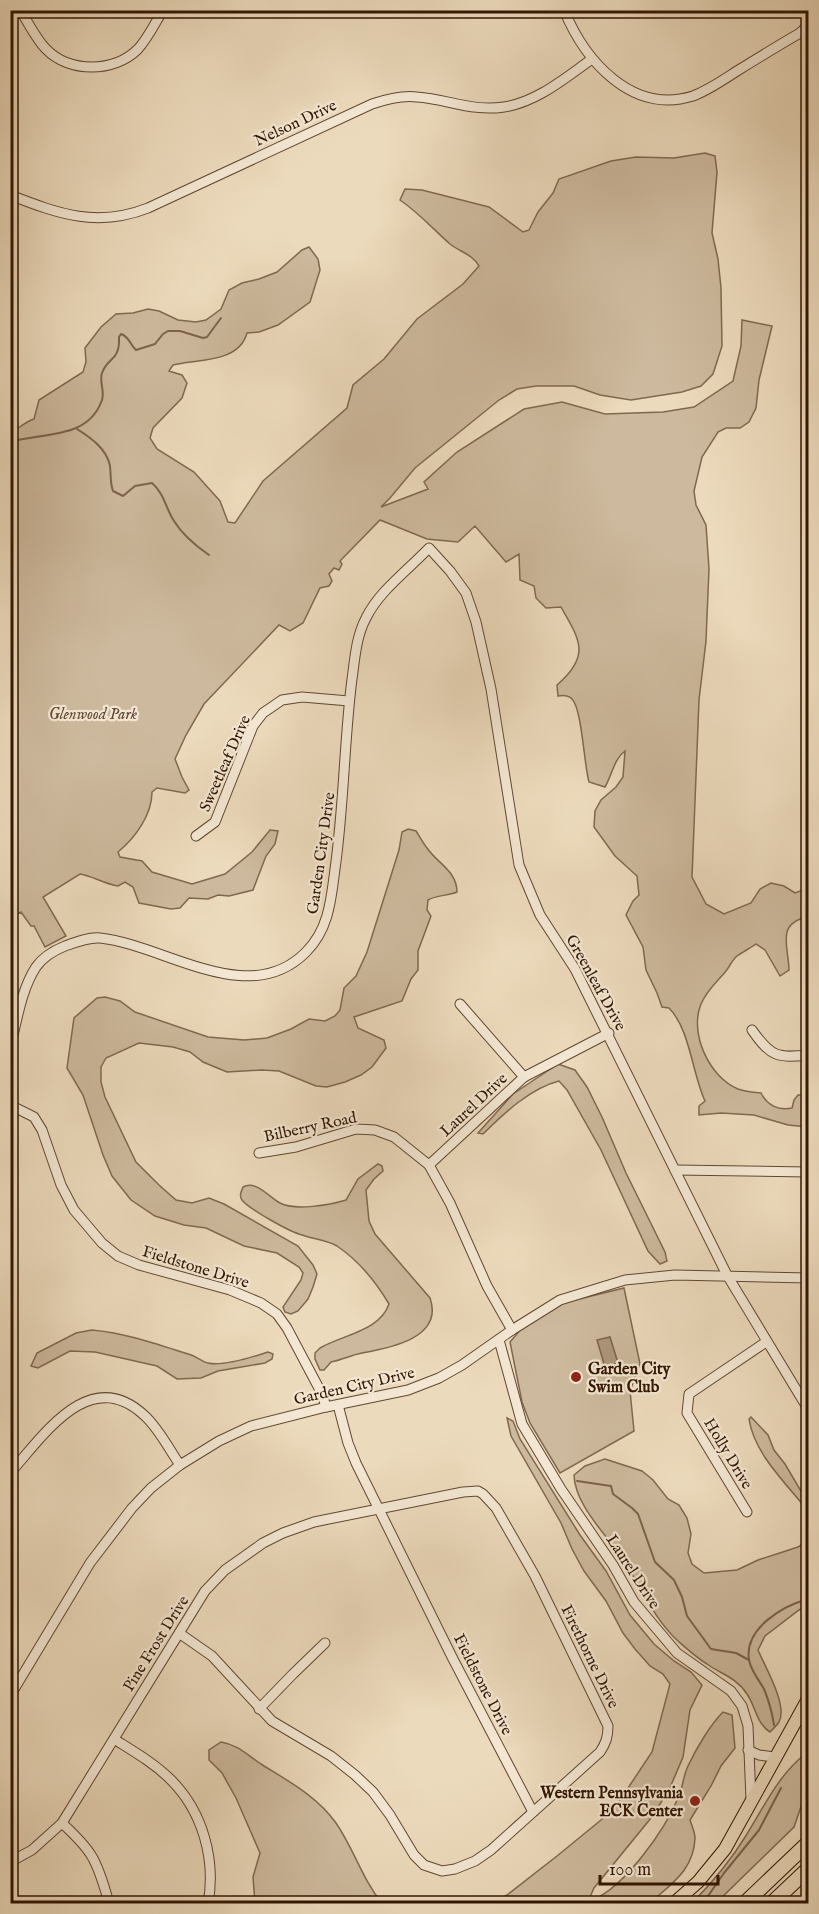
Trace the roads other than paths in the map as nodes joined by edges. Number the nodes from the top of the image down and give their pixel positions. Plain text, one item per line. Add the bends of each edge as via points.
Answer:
1 (20, 10) edge
2 (163, 10) edge
3 (564, 10) edge
4 (808, 25) edge
5 (592, 59) junction
6 (10, 195) edge
7 (429, 548) joint
8 (349, 701) junction
9 (196, 836) dead end
10 (460, 1004) dead end
11 (752, 1030) dead end
12 (609, 1033) junction
13 (10, 1048) edge
14 (808, 1055) edge
15 (524, 1077) junction
16 (10, 1105) edge
17 (259, 1153) dead end
18 (429, 1165) junction
19 (675, 1170) junction
20 (808, 1172) edge
21 (727, 1275) junction
22 (808, 1278) edge
23 (512, 1330) junction
24 (499, 1340) junction
25 (766, 1342) junction
26 (338, 1405) junction
27 (326, 1407) junction
28 (808, 1410) edge
29 (180, 1465) junction
30 (10, 1473) edge
31 (379, 1509) junction
32 (747, 1512) dead end
33 (179, 1633) junction
34 (325, 1643) dead end
35 (10, 1696) edge
36 (808, 1699) edge
37 (259, 1709) junction
38 (114, 1739) junction
39 (748, 1750) junction
40 (774, 1757) junction
41 (751, 1800) junction
42 (533, 1812) junction
43 (62, 1823) junction
44 (808, 1844) edge
45 (10, 1862) edge
46 (808, 1869) edge
47 (107, 1896) dead end
48 (208, 1904) edge
49 (673, 1904) edge
50 (744, 1904) edge
51 (771, 1904) edge

1 - 2 street via 46,49 81,67 101,67 125,59 138,48
3 - 5 street
4 - 5 street via 709,88 688,97 663,99 638,94 611,79
5 - 6 street, Nelson Drive via 540,94 512,105 482,108 410,96 372,104 126,215 66,216
7 - 8 street, Garden City Drive via 374,603 366,618 358,636
7 - 12 street, Greenleaf Drive via 466,593 476,622 491,689 519,864 540,915 576,969
8 - 9 street, Sweetleaf Drive via 302,697 282,700 263,713 253,726 215,822
8 - 13 street, Garden City Drive via 341,825 331,903 326,924 305,953 285,967 246,977 222,974 108,940 77,941 55,950 38,964 27,983
10 - 15 street
11 - 14 street via 764,1047 781,1057
12 - 15 street, Laurel Drive
12 - 19 street, Greenleaf Drive
15 - 18 street, Laurel Drive
16 - 27 street, Fieldstone Drive via 34,1117 74,1210 102,1243 139,1265 230,1290 277,1314
17 - 18 street, Bilberry Road via 296,1147 356,1129 375,1130 394,1137
18 - 23 street
19 - 20 street
19 - 21 street, Greenleaf Drive
21 - 22 street, Garden City Drive
21 - 23 street, Garden City Drive via 625,1280 560,1300
21 - 25 street, Greenleaf Drive
23 - 24 street, Garden City Drive
24 - 26 street, Garden City Drive via 439,1378 408,1390
24 - 39 street, Laurel Drive via 517,1411 534,1445 642,1614 677,1653 737,1698 746,1715
25 - 28 street, Greenleaf Drive
25 - 32 street, Holly Drive via 690,1394 687,1413
26 - 27 street, Garden City Drive
26 - 31 street, Fieldstone Drive via 348,1443
27 - 29 street, Garden City Drive via 250,1426
29 - 30 street via 147,1418 130,1404 96,1398 60,1417
29 - 35 street, Garden City Drive via 151,1488 110,1535
31 - 33 street, Pine Frost Drive via 314,1522 263,1543 225,1570 205,1591
31 - 42 street, Fieldstone Drive
31 - 42 street, Firethorne Drive via 478,1491 496,1508 534,1576 608,1726 606,1743 600,1752
33 - 37 street, Firethorne Drive via 212,1656
33 - 38 street, Pine Frost Drive
34 - 37 street
36 - 40 main road
37 - 42 street, Firethorne Drive via 355,1775 390,1815 414,1855 431,1869 455,1869 475,1861
38 - 43 street, Pine Frost Drive
38 - 48 street via 171,1780 187,1800 205,1838 210,1860
39 - 40 street
39 - 41 street, Laurel Drive
40 - 41 main road
41 - 49 main road via 712,1867
43 - 45 street, Pine Frost Drive via 33,1850
43 - 47 street via 89,1850
44 - 50 highway
46 - 51 highway

